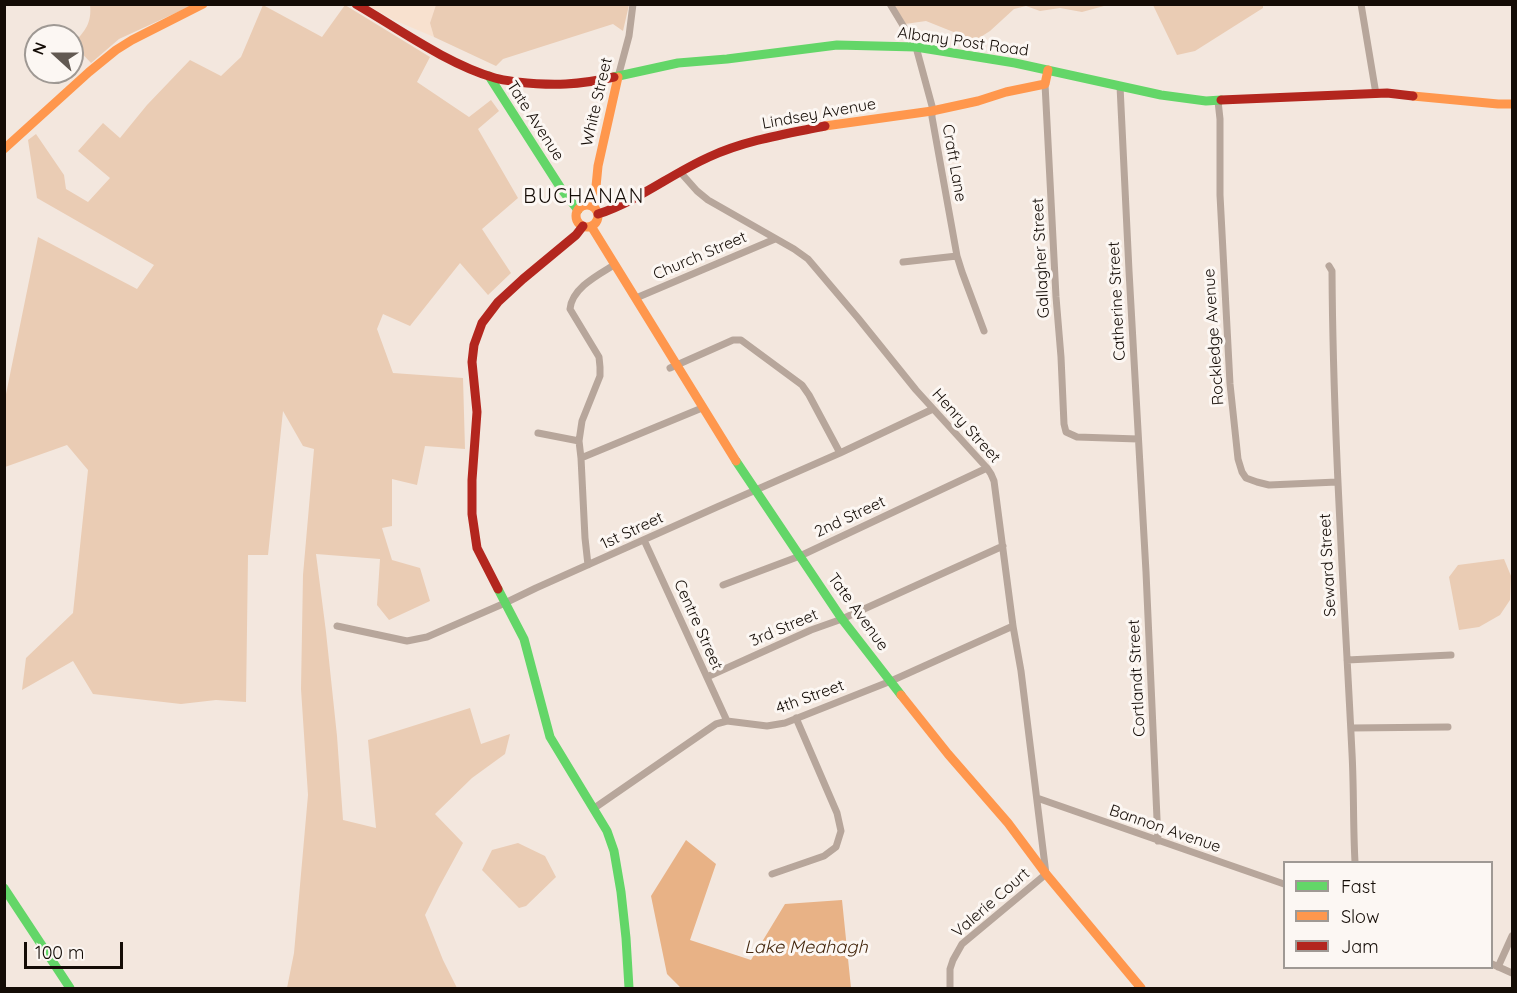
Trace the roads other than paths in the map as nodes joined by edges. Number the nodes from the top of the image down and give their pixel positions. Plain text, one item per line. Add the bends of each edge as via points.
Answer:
1 (203, 4) edge
2 (356, 4) edge
3 (633, 4) edge
4 (890, 4) edge
5 (1361, 4) edge
6 (916, 47) junction
7 (1048, 70) junction
8 (489, 76) junction
9 (618, 77) junction
10 (1045, 84) junction
11 (1120, 86) junction
12 (1376, 94) junction
13 (1218, 101) junction
14 (1512, 104) edge
15 (932, 111) junction
16 (4, 149) edge
17 (681, 173) junction
18 (578, 210) junction
19 (596, 211) junction
20 (587, 226) junction
21 (775, 239) junction
22 (957, 256) junction
23 (903, 262) dead end
24 (614, 265) junction
25 (1329, 266) dead end
26 (636, 298) junction
27 (984, 331) dead end
28 (674, 367) junction
29 (702, 408) junction
30 (933, 409) junction
31 (538, 433) dead end
32 (1138, 439) junction
33 (579, 441) junction
34 (840, 453) junction
35 (581, 458) junction
36 (987, 468) junction
37 (1337, 482) junction
38 (754, 490) junction
39 (1143, 515) joint
40 (644, 540) junction
41 (1003, 546) junction
42 (800, 556) junction
43 (588, 565) junction
44 (723, 585) dead end
45 (506, 603) junction
46 (842, 618) junction
47 (337, 626) dead end
48 (1013, 626) junction
49 (1451, 655) dead end
50 (1347, 660) junction
51 (706, 677) junction
52 (891, 681) junction
53 (796, 718) junction
54 (727, 721) junction
55 (1448, 727) dead end
56 (1351, 728) junction
57 (1037, 798) junction
58 (593, 808) junction
59 (1158, 841) junction
60 (1355, 861) edge
61 (1046, 873) junction
62 (772, 874) dead end
63 (1283, 884) edge
64 (4, 888) edge
65 (1512, 936) edge
66 (1495, 966) edge
67 (1512, 973) edge
68 (70, 988) edge
69 (628, 988) edge
70 (950, 988) edge
71 (1141, 988) edge

1 - 16 street via 117,50
2 - 8 street, Albany Post Road via 453,62
3 - 9 street, White Street
4 - 6 street, Craft Lane
5 - 12 street
6 - 7 street, Albany Post Road
6 - 9 street, Albany Post Road via 837,45 678,63
6 - 15 street, Craft Lane
7 - 10 street
7 - 11 street, Albany Post Road
8 - 9 street, Albany Post Road via 556,85
8 - 18 street, Tate Avenue
9 - 19 street, White Street via 598,166
10 - 15 street, Lindsey Avenue
10 - 32 street, Gallagher Street via 1066,431 1077,436
11 - 13 street, Albany Post Road
11 - 32 street, Catherine Street
12 - 13 street, Albany Post Road
12 - 14 street, Albany Post Road
13 - 37 street, Rockledge Avenue via 1230,384 1242,472 1269,485
15 - 17 street, Lindsey Avenue via 835,124 749,142
15 - 22 street, Craft Lane
17 - 19 street, Lindsey Avenue via 617,208
17 - 21 street, Henry Street via 708,200
18 - 19 street via 585,206
18 - 20 street via 577,219
19 - 20 street via 596,223
20 - 24 street, Tate Avenue
20 - 45 street via 502,298 484,319 474,345 477,410 471,488 473,535
21 - 26 street, Church Street
21 - 30 street, Henry Street via 808,259
22 - 23 street
22 - 27 street, Craft Lane
24 - 26 street, Tate Avenue
24 - 33 street via 583,286 571,303 570,309 599,357 600,367
25 - 37 street, Seward Street
26 - 28 street, Tate Avenue
28 - 29 street, Tate Avenue
28 - 34 street via 717,346 741,340 802,385
29 - 35 street
29 - 38 street, Tate Avenue
30 - 34 street, 1st Street
30 - 36 street, Henry Street
31 - 33 street
32 - 39 street, Catherine Street
33 - 35 street
34 - 38 street, 1st Street
35 - 43 street
36 - 41 street, Henry Street via 994,481
36 - 42 street, 2nd Street
37 - 50 street, Seward Street
38 - 40 street, 1st Street
38 - 42 street, Tate Avenue
39 - 59 street, Cortlandt Street
40 - 43 street, 1st Street
40 - 51 street, Centre Street
41 - 46 street, 3rd Street
41 - 48 street, Henry Street
42 - 44 street, 2nd Street
42 - 46 street, Tate Avenue
43 - 45 street, 1st Street
45 - 47 street, 1st Street via 415,641
45 - 58 street via 524,639 550,737
46 - 51 street, 3rd Street
46 - 52 street, Tate Avenue
48 - 52 street, 4th Street
48 - 57 street, Henry Street
49 - 50 street
50 - 56 street, Seward Street
51 - 54 street, Centre Street
52 - 53 street, 4th Street
52 - 61 street, Tate Avenue
53 - 54 street, 4th Street via 767,726
53 - 62 street via 841,831 836,847 824,856
54 - 58 street via 716,724
55 - 56 street
56 - 60 street, Seward Street
57 - 59 street, Bannon Avenue
57 - 61 street, Henry Street
58 - 69 street via 614,851 624,915
59 - 63 street, Bannon Avenue
61 - 70 street, Valerie Court via 962,945 953,960
61 - 71 street, Tate Avenue
64 - 68 street
65 - 66 street
66 - 67 street

